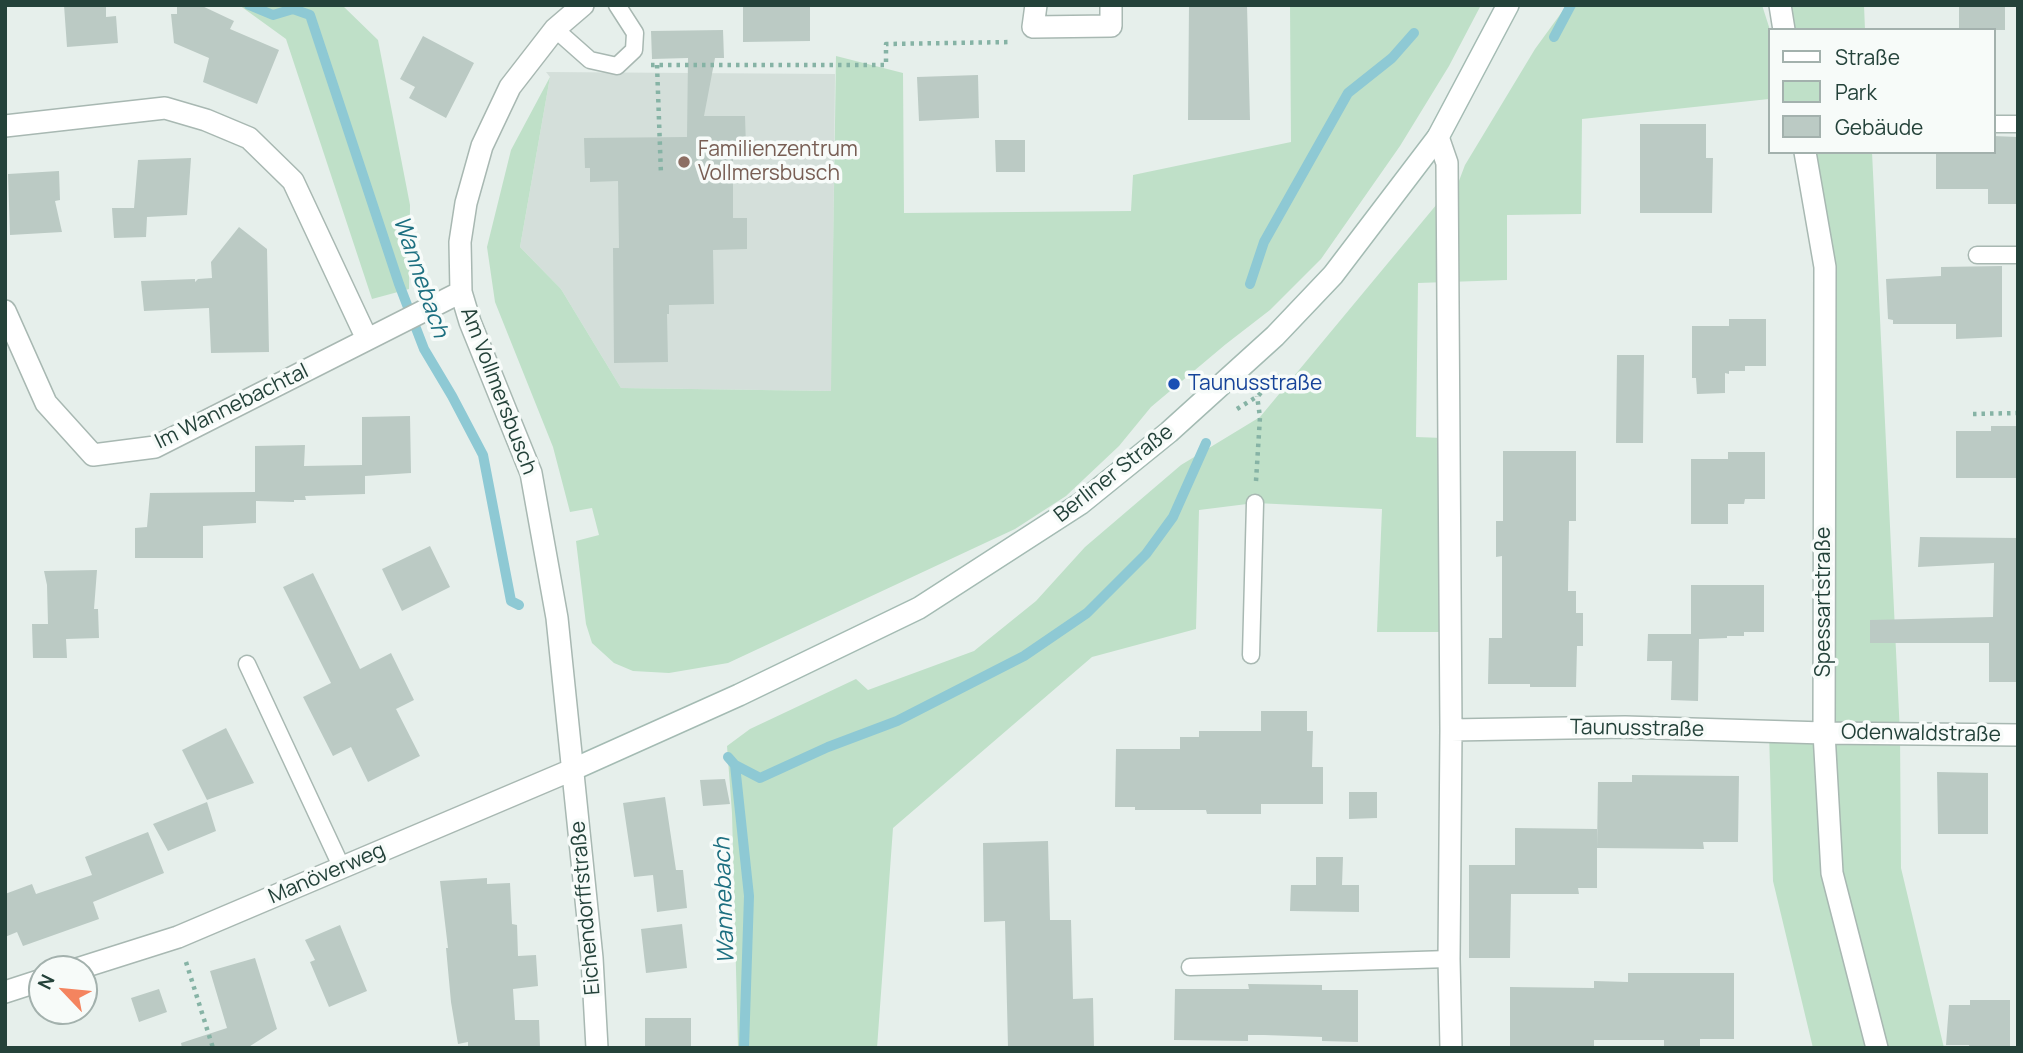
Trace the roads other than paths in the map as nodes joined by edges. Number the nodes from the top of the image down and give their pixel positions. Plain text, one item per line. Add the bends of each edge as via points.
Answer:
1 (583, 5) edge
2 (617, 5) edge
3 (1036, 5) edge
4 (1111, 5) edge
5 (1508, 5) edge
6 (1780, 5) edge
7 (1784, 28) edge
8 (555, 29) junction
9 (1995, 124) edge
10 (2018, 124) edge
11 (5, 126) edge
12 (1438, 137) junction
13 (1805, 154) edge
14 (1977, 255) dead end
15 (2018, 255) edge
16 (461, 292) junction
17 (5, 311) edge
18 (367, 339) junction
19 (1255, 503) road end
20 (1251, 655) dead end
21 (247, 664) dead end
22 (1451, 730) junction
23 (1824, 733) junction
24 (2018, 735) edge
25 (574, 769) junction
26 (342, 867) junction
27 (1449, 959) junction
28 (98, 962) edge
29 (1190, 967) dead end
30 (28, 985) edge
31 (5, 992) edge
32 (597, 1048) edge
33 (1451, 1048) edge
34 (1877, 1048) edge

1 - 8 street, Am Vollmersbusch
2 - 8 lane via 635,33 634,50 617,66 590,60
3 - 4 street via 1033,27 1111,26
5 - 12 street, Berliner Straße
6 - 7 street
8 - 16 street, Am Vollmersbusch via 510,87 482,146 460,242
9 - 10 lane
11 - 18 street via 164,108 249,138 293,181
12 - 22 street via 1447,163
12 - 25 street, Berliner Straße via 1333,275 1275,336 1169,432 1080,504 919,608
13 - 23 street, Spessartstraße via 1825,267
14 - 15 lane
16 - 18 street, Im Wannebachtal
16 - 25 street, Am Vollmersbusch via 531,472 557,618
17 - 18 street, Im Wannebachtal via 46,403 93,455 155,447
19 - 20 lane
21 - 26 lane
22 - 23 street, Taunusstraße via 1625,727
22 - 27 street
23 - 24 street, Odenwaldstraße
23 - 34 street, Spessartstraße via 1832,873
25 - 26 street, Manöverweg
25 - 32 street, Eichendorffstraße
26 - 28 street, Manöverweg via 178,937
27 - 29 lane
27 - 33 street
30 - 31 street

